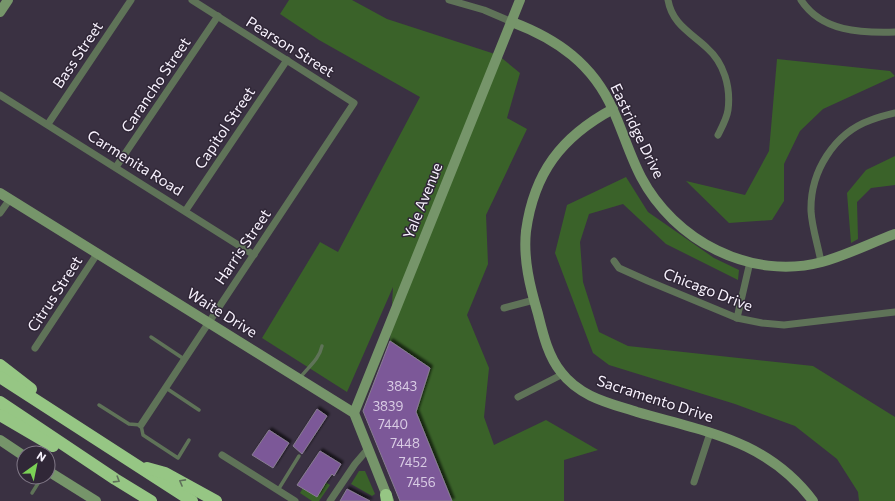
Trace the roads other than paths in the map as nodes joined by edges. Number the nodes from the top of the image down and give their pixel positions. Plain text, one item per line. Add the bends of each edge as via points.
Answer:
1 (8, 0) edge
2 (131, 0) edge
3 (192, 0) edge
4 (449, 0) edge
5 (520, 0) edge
6 (668, 0) edge
7 (801, 0) edge
8 (0, 12) edge
9 (218, 16) junction
10 (512, 22) junction
11 (895, 32) edge
12 (287, 60) junction
13 (0, 95) edge
14 (354, 103) joint
15 (613, 109) junction
16 (895, 113) edge
17 (48, 124) junction
18 (718, 135) dead end
19 (116, 167) junction
20 (0, 193) edge
21 (10, 199) junction
22 (186, 210) junction
23 (0, 213) edge
24 (895, 234) edge
25 (98, 254) junction
26 (254, 255) junction
27 (614, 261) dead end
28 (750, 262) junction
29 (821, 262) junction
30 (534, 300) junction
31 (504, 308) dead end
32 (895, 312) edge
33 (737, 318) junction
34 (208, 322) junction
35 (151, 337) dead end
36 (322, 346) dead end
37 (35, 348) dead end
38 (184, 359) junction
39 (0, 365) edge
40 (563, 374) junction
41 (0, 377) edge
42 (300, 379) junction
43 (165, 388) junction
44 (518, 397) dead end
45 (0, 402) edge
46 (99, 405) dead end
47 (199, 410) dead end
48 (354, 413) junction
49 (0, 416) edge
50 (140, 424) junction
51 (710, 433) junction
52 (91, 437) junction
53 (0, 440) edge
54 (189, 440) dead end
55 (367, 450) junction
56 (16, 451) edge
57 (222, 455) dead end
58 (300, 456) dead end
59 (84, 459) junction
60 (136, 465) junction
61 (56, 476) edge
62 (694, 482) dead end
63 (37, 485) edge
64 (278, 490) junction
65 (32, 493) dead end
66 (93, 500) edge
67 (387, 500) edge
68 (151, 501) edge
69 (192, 501) edge
70 (216, 501) edge
71 (295, 501) edge
72 (330, 501) edge
73 (813, 501) edge

1 - 8 street
2 - 17 street, Bass Street
3 - 9 street, Pearson Street
4 - 10 street via 484,10
5 - 10 street, Yale Avenue
6 - 18 street via 671,13 684,30 714,55 726,75 728,110
7 - 11 street via 818,17 839,28 868,33
9 - 12 street, Pearson Street
9 - 19 street, Carancho Street
10 - 15 street, Eastridge Drive via 541,34 569,52 591,74
10 - 48 street, Yale Avenue
12 - 14 street, Pearson Street
12 - 22 street, Capitol Street
13 - 17 street, Carmenita Road
14 - 26 street, Harris Street
15 - 28 street, Eastridge Drive via 641,177 667,215 703,244
15 - 30 street, Sacramento Drive via 594,119 561,147 541,177 533,195 525,243 528,280
16 - 29 street via 870,120 849,133 838,142 822,164 811,203
17 - 19 street, Carmenita Road
19 - 22 street, Carmenita Road
20 - 21 street, Waite Drive
21 - 23 street
21 - 25 street, Waite Drive
22 - 26 street, Carmenita Road
24 - 29 street, Eastridge Drive
25 - 34 street, Waite Drive
25 - 37 street, Citrus Street
26 - 34 street, Harris Street
27 - 33 street, Chicago Drive via 619,268
28 - 29 street, Eastridge Drive via 777,266
28 - 33 street
30 - 31 street
30 - 40 street, Sacramento Drive via 545,340
32 - 33 street, Chicago Drive via 784,325
34 - 38 street, Harris Street
34 - 42 street, Waite Drive
35 - 38 lane
36 - 42 lane via 320,356
38 - 43 street, Harris Street
39 - 52 highway
40 - 44 street
40 - 51 street, Sacramento Drive via 579,389 599,400
41 - 52 highway
42 - 48 street, Waite Drive
43 - 47 lane
43 - 50 street, Harris Street
45 - 59 highway
46 - 50 lane via 129,424
48 - 55 street
49 - 59 highway via 65,452
50 - 54 lane via 143,435 178,458
51 - 62 street
51 - 73 street, Sacramento Drive via 743,444 770,459 790,475
52 - 60 highway
53 - 56 street
55 - 67 street
55 - 72 street
57 - 64 street
58 - 64 lane
59 -> 68 highway
60 - 69 highway
70 -> 60 highway via 165,473
61 - 66 street
63 - 65 lane
64 - 71 street

